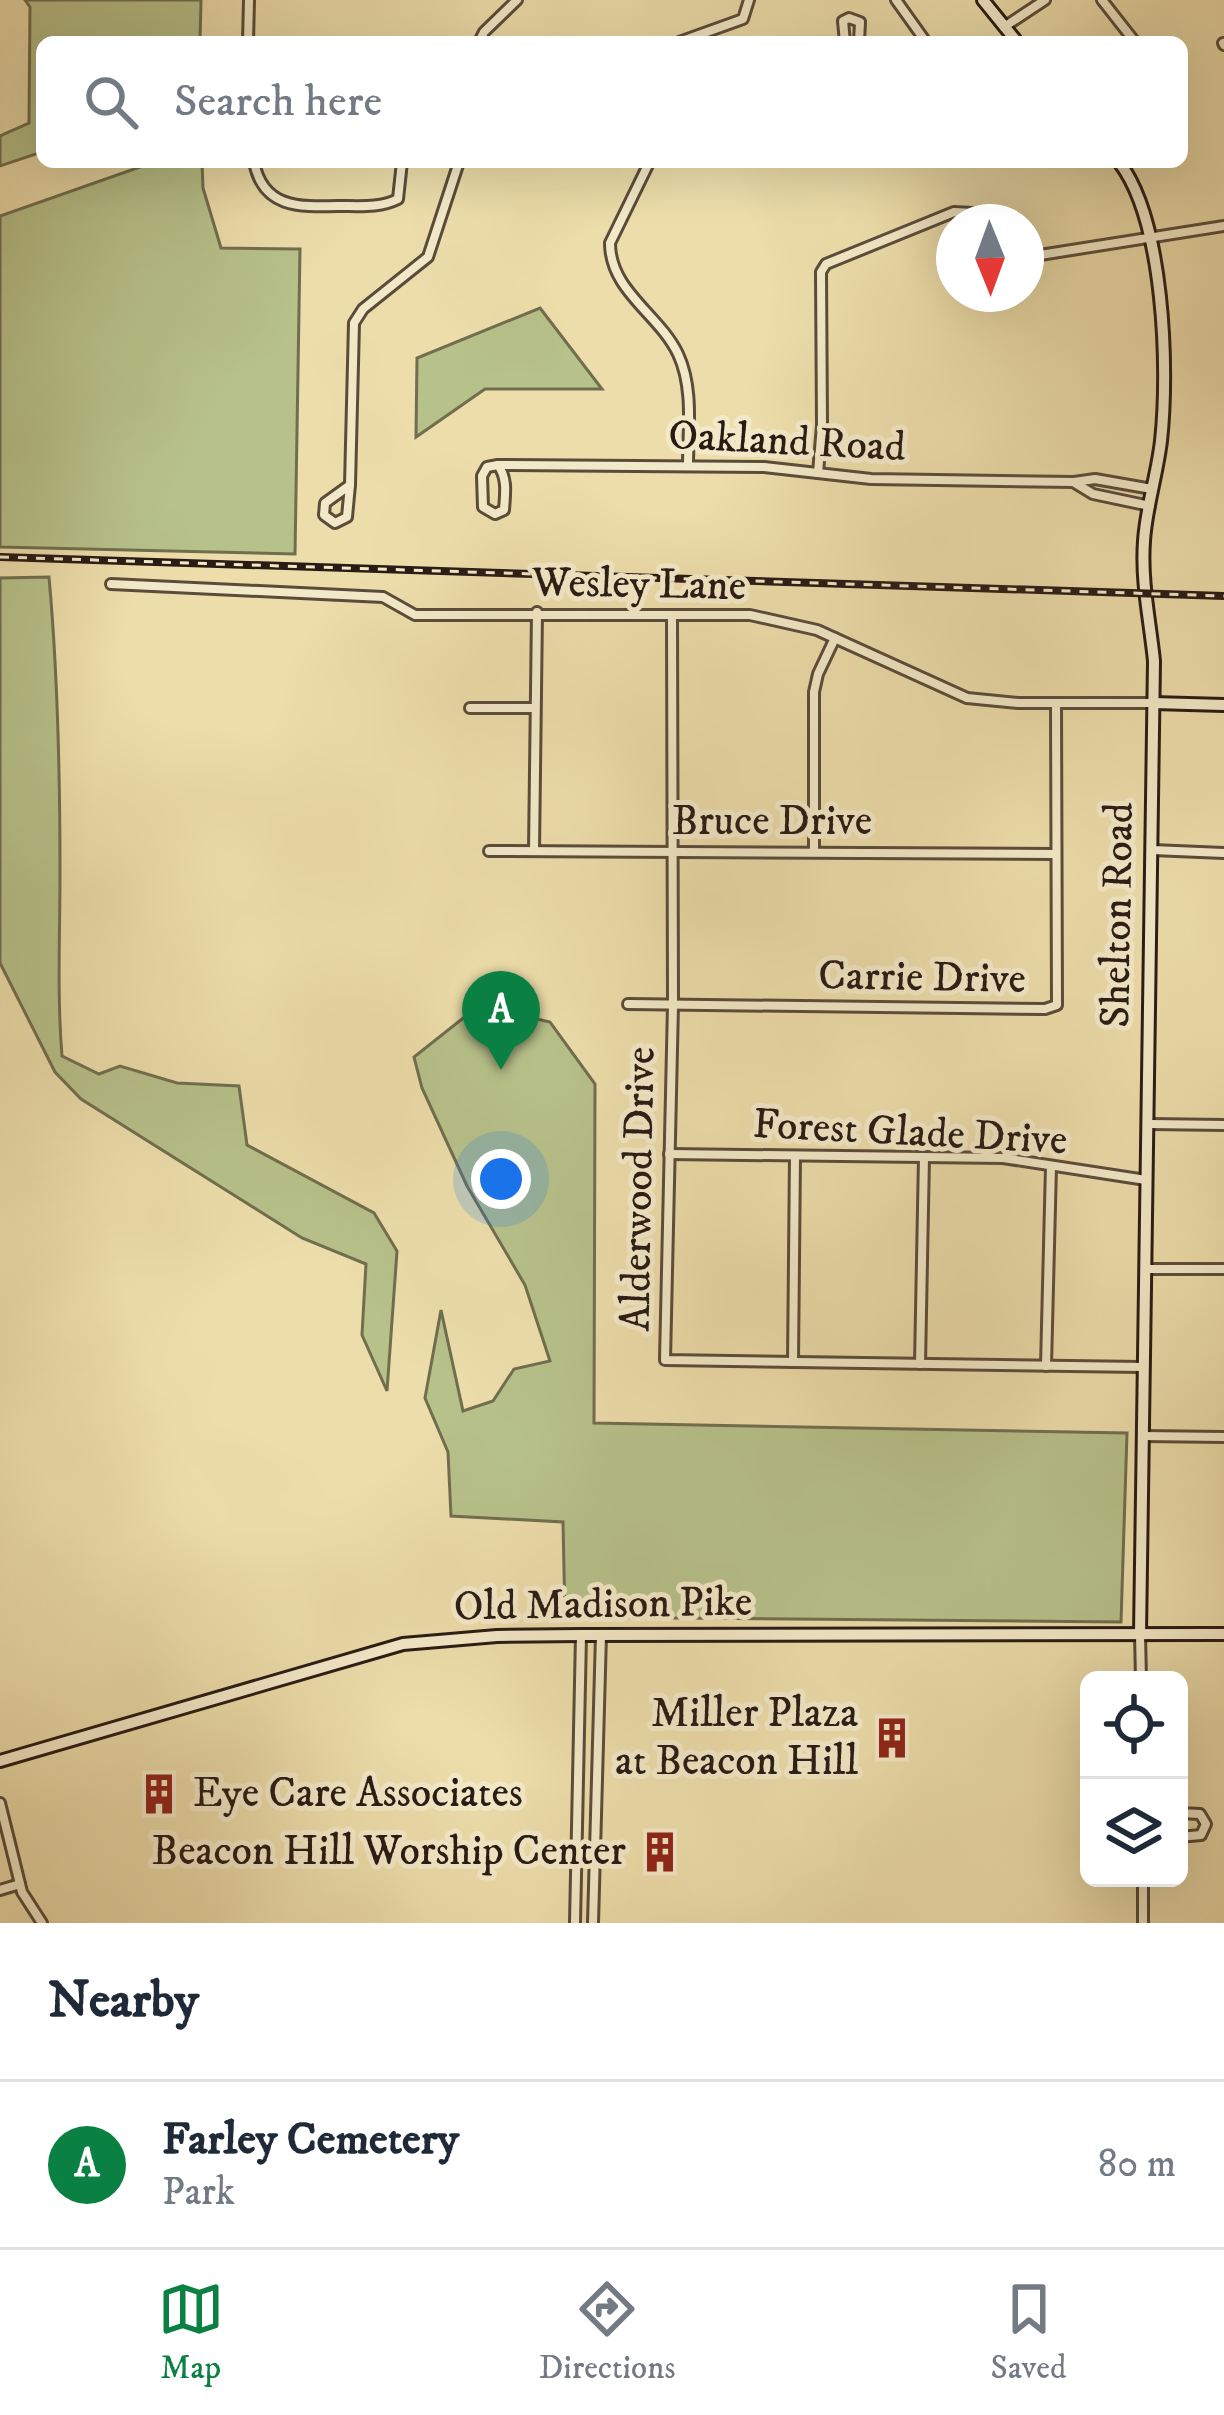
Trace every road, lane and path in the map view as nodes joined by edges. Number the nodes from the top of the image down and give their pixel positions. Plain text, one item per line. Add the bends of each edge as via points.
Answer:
1 (249, 0) edge
2 (517, 0) edge
3 (749, 0) edge
4 (896, 0) edge
5 (983, 0) edge
6 (1045, 0) edge
7 (1102, 0) edge
8 (1004, 27) junction
9 (248, 36) edge
10 (482, 36) edge
11 (696, 36) edge
12 (844, 36) edge
13 (859, 36) edge
14 (922, 36) edge
15 (1011, 36) edge
16 (1130, 36) edge
17 (257, 168) edge
18 (402, 168) edge
19 (457, 168) edge
20 (645, 168) edge
21 (1123, 168) edge
22 (936, 219) edge
23 (1224, 226) edge
24 (1150, 237) junction
25 (1044, 252) edge
26 (498, 465) junction
27 (688, 466) junction
28 (818, 472) junction
29 (1074, 482) junction
30 (350, 485) junction
31 (1154, 490) junction
32 (1150, 506) junction
33 (112, 584) dead end
34 (537, 612) junction
35 (672, 615) junction
36 (835, 638) junction
37 (1056, 703) junction
38 (1153, 703) junction
39 (1224, 705) edge
40 (470, 708) dead end
41 (533, 708) junction
42 (1152, 850) junction
43 (489, 851) dead end
44 (535, 851) junction
45 (672, 852) junction
46 (814, 853) junction
47 (1224, 853) edge
48 (1055, 854) junction
49 (628, 1004) dead end
50 (673, 1005) junction
51 (1148, 1124) junction
52 (1224, 1125) edge
53 (669, 1154) junction
54 (796, 1156) junction
55 (924, 1157) junction
56 (1051, 1166) junction
57 (1147, 1180) junction
58 (1145, 1269) junction
59 (1224, 1269) edge
60 (793, 1362) junction
61 (920, 1364) junction
62 (1046, 1366) junction
63 (1142, 1367) junction
64 (1142, 1436) junction
65 (1224, 1437) edge
66 (1140, 1634) junction
67 (1224, 1634) edge
68 (581, 1635) junction
69 (601, 1635) junction
70 (1141, 1671) edge
71 (579, 1740) junction
72 (597, 1743) junction
73 (0, 1761) edge
74 (0, 1803) edge
75 (1188, 1813) edge
76 (1188, 1836) edge
77 (576, 1852) junction
78 (594, 1853) junction
79 (20, 1884) junction
80 (1143, 1887) edge
81 (0, 1890) edge
82 (42, 1923) edge
83 (575, 1923) edge
84 (593, 1923) edge
85 (1143, 1923) edge

1 - 9 street
2 - 10 street
3 - 11 street via 743,20
4 - 14 street
5 - 8 street
6 - 8 street
7 - 16 street
8 - 15 street
12 - 13 street via 843,21 856,18
17 - 18 street via 275,200 294,207 385,206 398,199
19 - 30 street via 428,257 354,323
20 - 27 street via 610,257 623,287 679,356
21 - 24 street, Shelton Road
22 - 28 street via 821,272
23 - 24 street
24 - 25 street
24 - 31 street, Shelton Road via 1163,372
26 - 26 street via 506,478 503,510 495,514 484,507 482,476
26 - 27 street, Oakland Road
27 - 28 street, Oakland Road
28 - 29 street, Oakland Road
29 - 31 street, Oakland Road
29 - 32 street, Oakland Road
30 - 30 street via 347,517 335,523 324,515 325,503
31 - 32 street, Shelton Road
32 - 38 street, Shelton Road via 1144,566
33 - 34 street, Wesley Lane via 383,597 415,615
34 - 35 street, Wesley Lane
34 - 41 street
35 - 36 street, Wesley Lane via 788,620
35 - 45 street, Alderwood Drive
36 - 37 street, Wesley Lane via 967,698
36 - 46 street via 814,692
37 - 38 street, Wesley Lane
37 - 48 street, Carrie Drive
38 - 39 street
38 - 42 street, Shelton Road
40 - 41 street
41 - 44 street
42 - 47 street
42 - 51 street, Shelton Road
43 - 44 street, Bruce Drive
44 - 45 street, Bruce Drive
45 - 46 street, Bruce Drive
45 - 50 street, Alderwood Drive
46 - 48 street, Bruce Drive
48 - 50 street, Carrie Drive via 1057,1005
49 - 50 street, Carrie Drive
50 - 53 street, Alderwood Drive
51 - 52 street
51 - 57 street, Shelton Road
53 - 54 street, Forest Glade Drive
53 - 60 street, Alderwood Drive via 665,1360
54 - 55 street, Forest Glade Drive
54 - 60 street
55 - 56 street, Forest Glade Drive
55 - 61 street
56 - 57 street, Forest Glade Drive
56 - 62 street
57 - 58 street, Shelton Road
58 - 59 street
58 - 63 street, Shelton Road
60 - 61 street, Alderwood Drive
61 - 62 street, Alderwood Drive
62 - 63 street, Alderwood Drive
63 - 64 street, Shelton Road
64 - 65 street
64 - 66 street, Shelton Road
66 - 67 street, Old Madison Pike
66 - 69 street, Old Madison Pike
66 - 70 street, Shelton Road
68 - 69 street, Old Madison Pike
68 - 71 street
68 - 73 street, Old Madison Pike via 403,1644
69 - 72 street
71 - 72 street
71 - 77 street
72 - 78 street
74 - 79 street
75 - 76 street via 1206,1824 1201,1835
77 - 78 street
77 - 83 street
78 - 84 street
79 - 81 street
79 - 82 street
80 - 85 street

